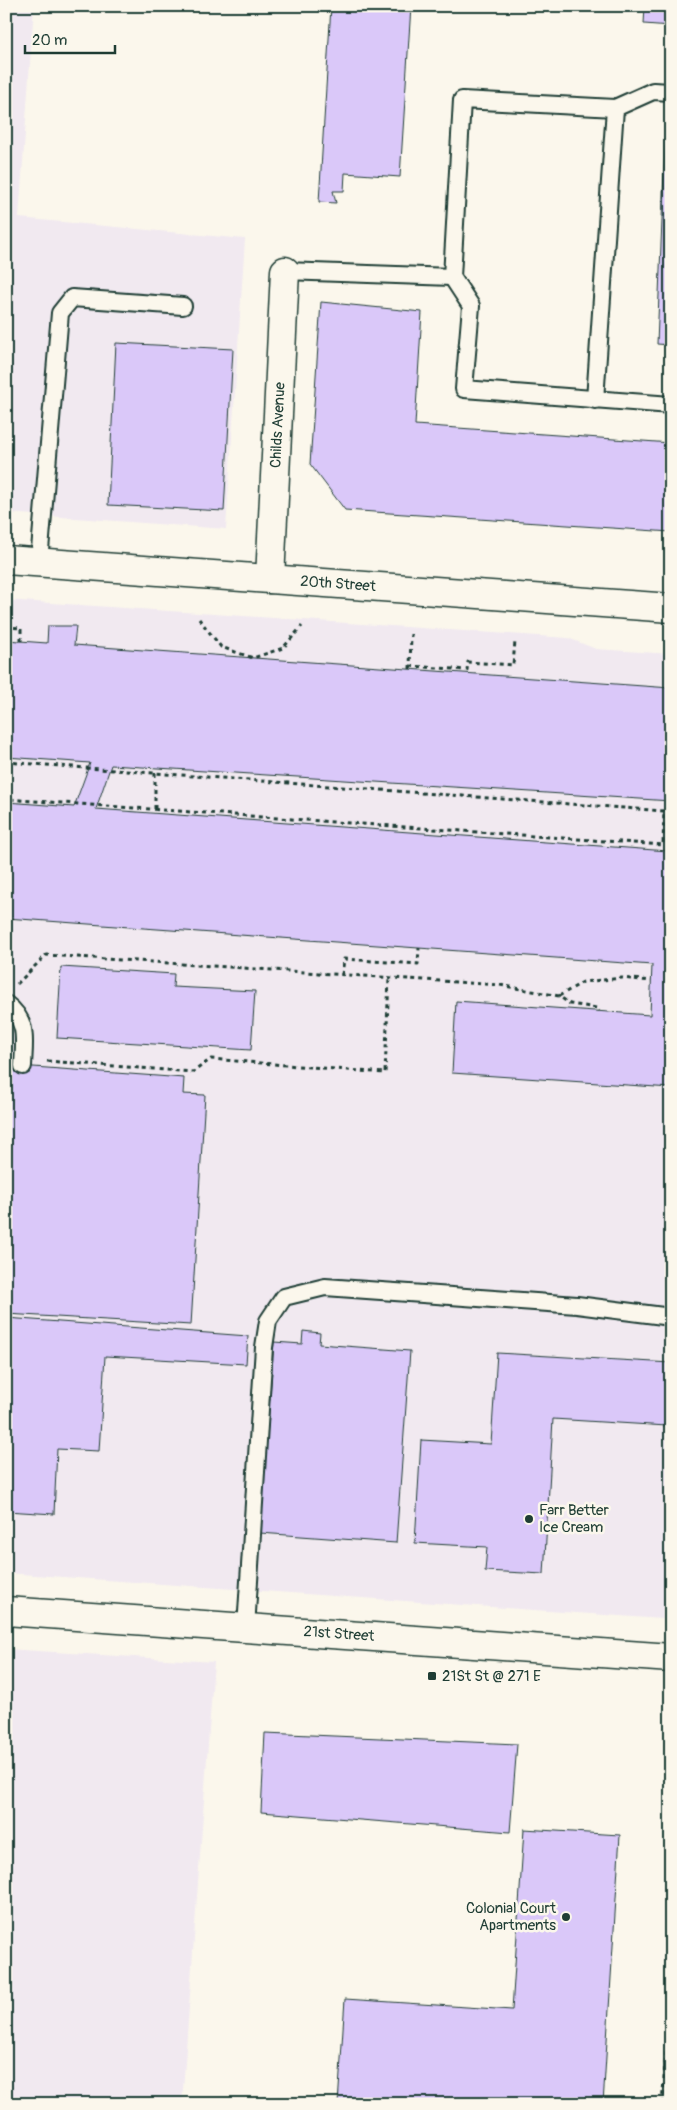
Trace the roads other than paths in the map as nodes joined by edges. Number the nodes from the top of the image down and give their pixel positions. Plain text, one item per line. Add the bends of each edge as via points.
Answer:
1 (671, 92) edge
2 (615, 108) junction
3 (285, 271) joint
4 (452, 278) junction
5 (183, 306) dead end
6 (595, 400) junction
7 (671, 406) edge
8 (6, 560) edge
9 (39, 562) junction
10 (270, 579) junction
11 (671, 608) edge
12 (6, 1004) edge
13 (23, 1063) road end
14 (671, 1317) edge
15 (6, 1611) edge
16 (246, 1628) junction
17 (671, 1658) edge

1 - 2 lane via 653,91
2 - 4 lane via 462,100
2 - 6 lane
3 - 4 lane
3 - 10 main road, Childs Avenue
4 - 6 lane via 471,306 464,389
5 - 9 lane via 72,298 60,313
6 - 7 lane
8 - 9 main road, 20th Street
9 - 10 main road, 20th Street
10 - 11 main road, 20th Street
12 - 13 lane via 16,1012 25,1032
14 - 16 lane via 578,1306 325,1287 284,1297 268,1321 264,1347
15 - 16 main road, 21st Street
16 - 17 main road, 21st Street

